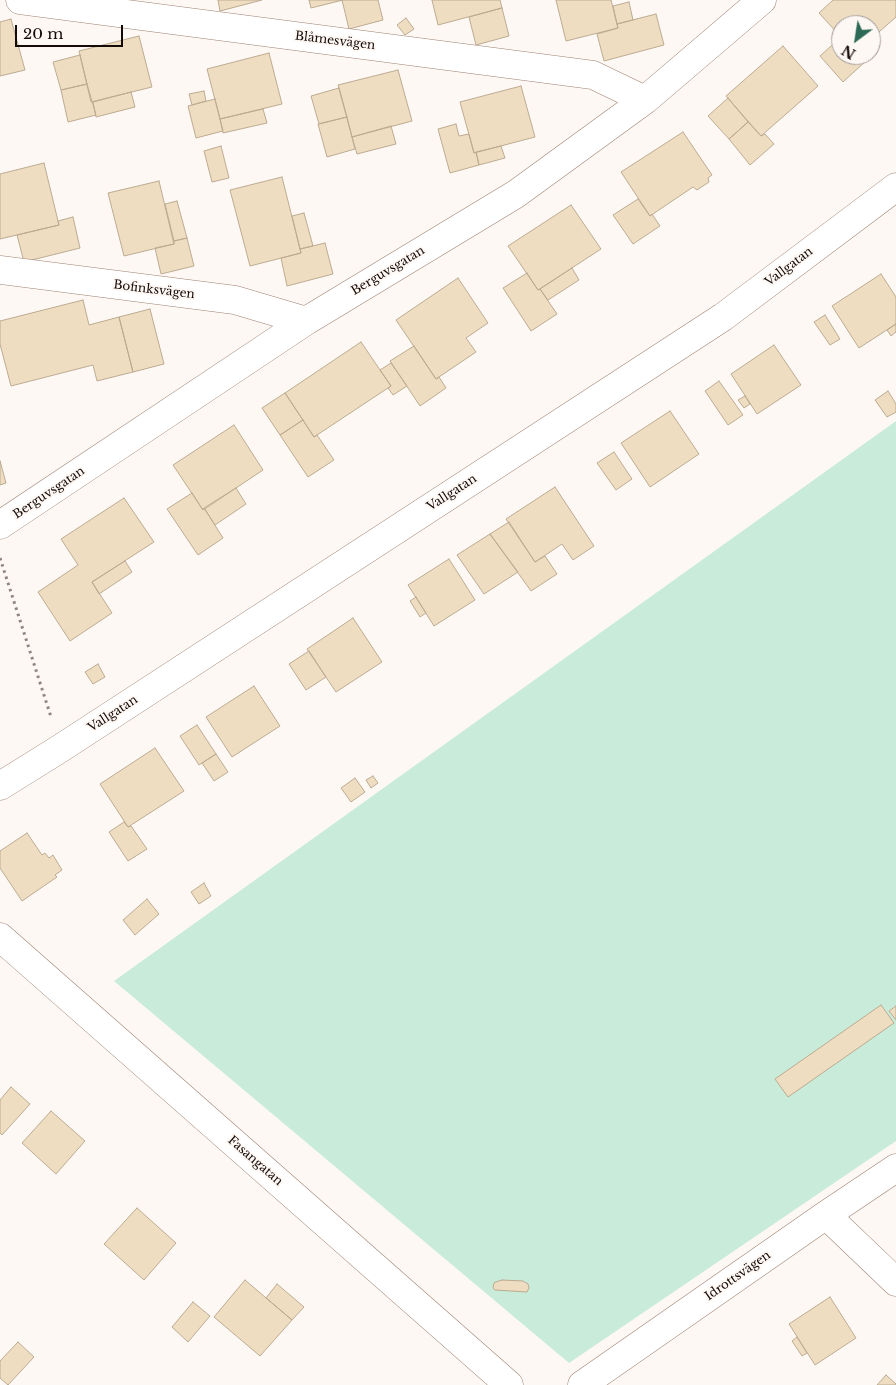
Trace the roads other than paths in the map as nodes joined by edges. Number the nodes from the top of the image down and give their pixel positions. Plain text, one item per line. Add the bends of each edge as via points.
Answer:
1 (20, 0) edge
2 (762, 0) edge
3 (645, 100) junction
4 (896, 187) edge
5 (0, 270) edge
6 (306, 321) junction
7 (0, 525) edge
8 (0, 786) edge
9 (0, 937) edge
10 (896, 1168) edge
11 (826, 1215) junction
12 (896, 1282) edge
13 (509, 1385) edge
14 (582, 1385) edge

1 - 3 street, Blåmesvägen via 593,75
2 - 3 street, Berguvsgatan
3 - 6 street, Berguvsgatan via 516,194
4 - 8 street, Vallgatan via 723,317
5 - 6 street, Bofinksvägen via 235,300
6 - 7 street, Berguvsgatan
9 - 13 street, Fasangatan
10 - 11 street, Idrottsvägen
11 - 12 street
11 - 14 street, Idrottsvägen

